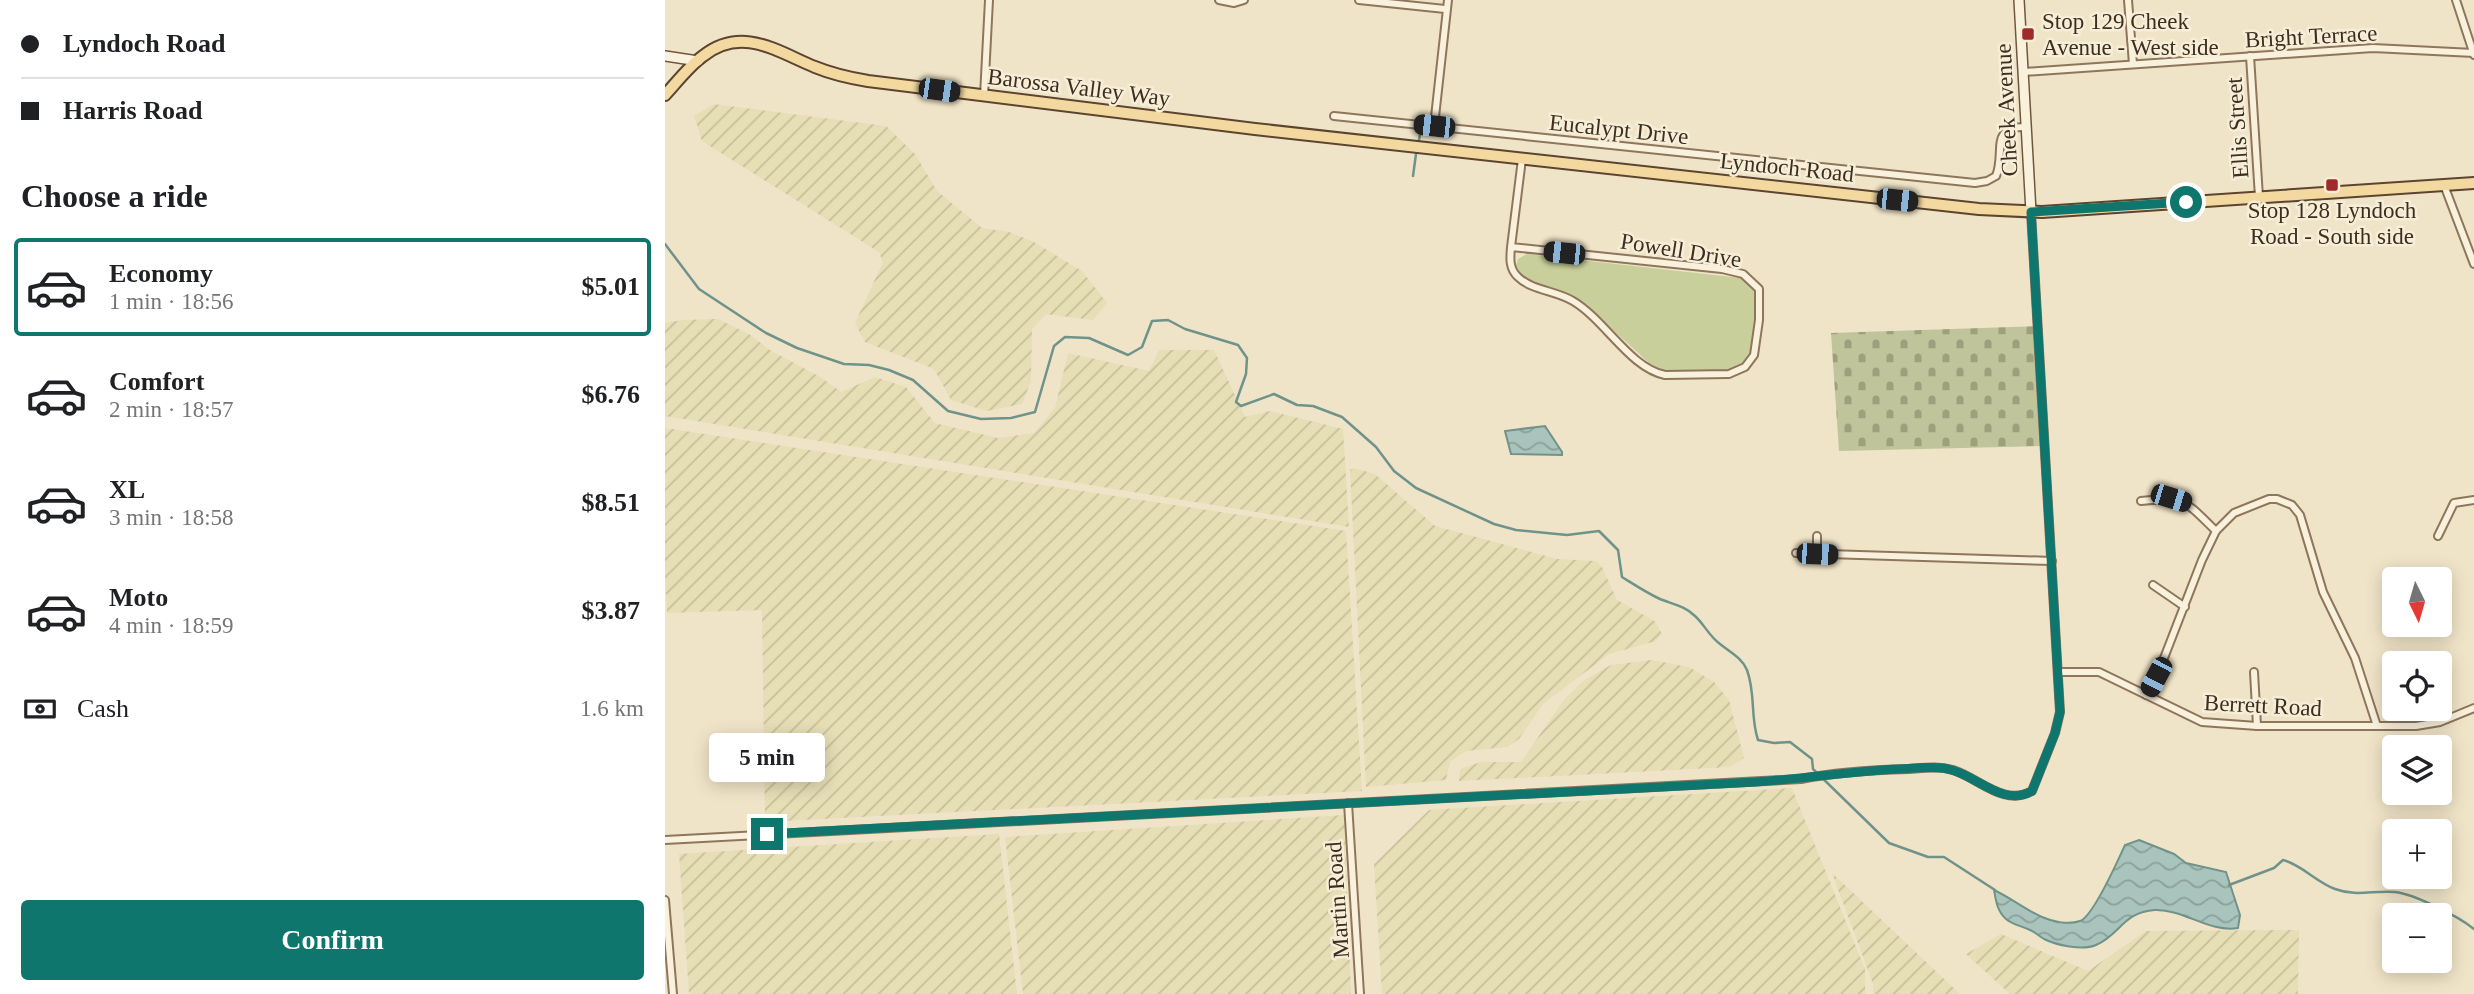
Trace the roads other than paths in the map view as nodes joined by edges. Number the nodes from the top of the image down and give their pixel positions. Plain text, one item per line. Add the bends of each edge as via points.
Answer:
1 (989, 0) edge
2 (1219, 0) edge
3 (1244, 0) edge
4 (1359, 0) edge
5 (1448, 0) edge
6 (2019, 0) edge
7 (2128, 0) edge
8 (2456, 0) edge
9 (1445, 9) junction
10 (2474, 54) edge
11 (665, 56) edge
12 (2250, 56) junction
13 (698, 61) junction
14 (2133, 64) junction
15 (2024, 72) junction
16 (665, 95) edge
17 (983, 96) junction
18 (1334, 116) dead end
19 (1434, 126) junction
20 (2027, 127) junction
21 (1431, 149) joint
22 (1522, 159) junction
23 (2474, 183) edge
24 (2444, 185) junction
25 (2259, 197) junction
26 (2031, 212) junction
27 (1511, 247) junction
28 (2474, 264) edge
29 (2474, 500) edge
30 (2141, 501) dead end
31 (2216, 531) junction
32 (1817, 536) dead end
33 (2438, 536) dead end
34 (1796, 553) dead end
35 (1817, 554) junction
36 (2052, 561) junction
37 (2153, 585) dead end
38 (2185, 607) junction
39 (2058, 672) junction
40 (2254, 672) dead end
41 (2146, 695) junction
42 (2474, 708) edge
43 (2257, 726) junction
44 (2378, 726) junction
45 (1349, 803) junction
46 (665, 839) edge
47 (665, 900) edge
48 (673, 994) edge
49 (1360, 994) edge

1 - 17 street
2 - 3 street
4 - 9 street
5 - 9 street
6 - 15 street, Cheek Avenue
7 - 14 street
8 - 10 street
9 - 19 street
10 - 12 street, Bright Terrace via 2373,48
11 - 13 street
12 - 14 street, Bright Terrace
12 - 25 street, Ellis Street
13 - 16 main road, Barossa Valley Way
13 - 17 main road, Barossa Valley Way via 719,46 751,42 850,78
14 - 15 street, Bright Terrace
15 - 20 street, Cheek Avenue
17 - 21 main road, Barossa Valley Way
18 - 19 street, Eucalypt Drive
19 - 20 street, Eucalypt Drive via 1975,183 1996,176 2005,132
20 - 26 street, Cheek Avenue
21 - 22 main road, Lyndoch Road
22 - 26 main road, Lyndoch Road
22 - 27 street, Powell Drive
23 - 24 main road, Lyndoch Road
24 - 25 main road, Lyndoch Road
24 - 28 street
25 - 26 main road, Lyndoch Road
26 - 36 street, Cheek Avenue
27 - 27 street, Powell Drive via 1516,276 1572,301 1602,324 1642,366 1656,373 1729,374 1745,368 1754,355 1760,296 1756,284 1743,274
29 - 33 street via 2454,503
30 - 31 street via 2171,498 2187,503
31 - 38 street
31 - 44 street via 2234,513 2269,499 2283,500 2295,508 2323,592 2355,658
32 - 35 street
34 - 35 street
35 - 36 street
36 - 39 street, Cheek Avenue
37 - 38 street
38 - 41 street
39 - 41 street, Berrett Road via 2099,673
39 - 45 street, Cheek Avenue via 2060,712 2055,733 2032,791 2025,796 2006,796 1955,771 1936,767 1787,780
40 - 43 street
41 - 43 street, Berrett Road via 2201,722
42 - 44 street, Berrett Road via 2439,722
43 - 44 street, Berrett Road
45 - 46 street
45 - 49 street, Martin Road
47 - 48 street

